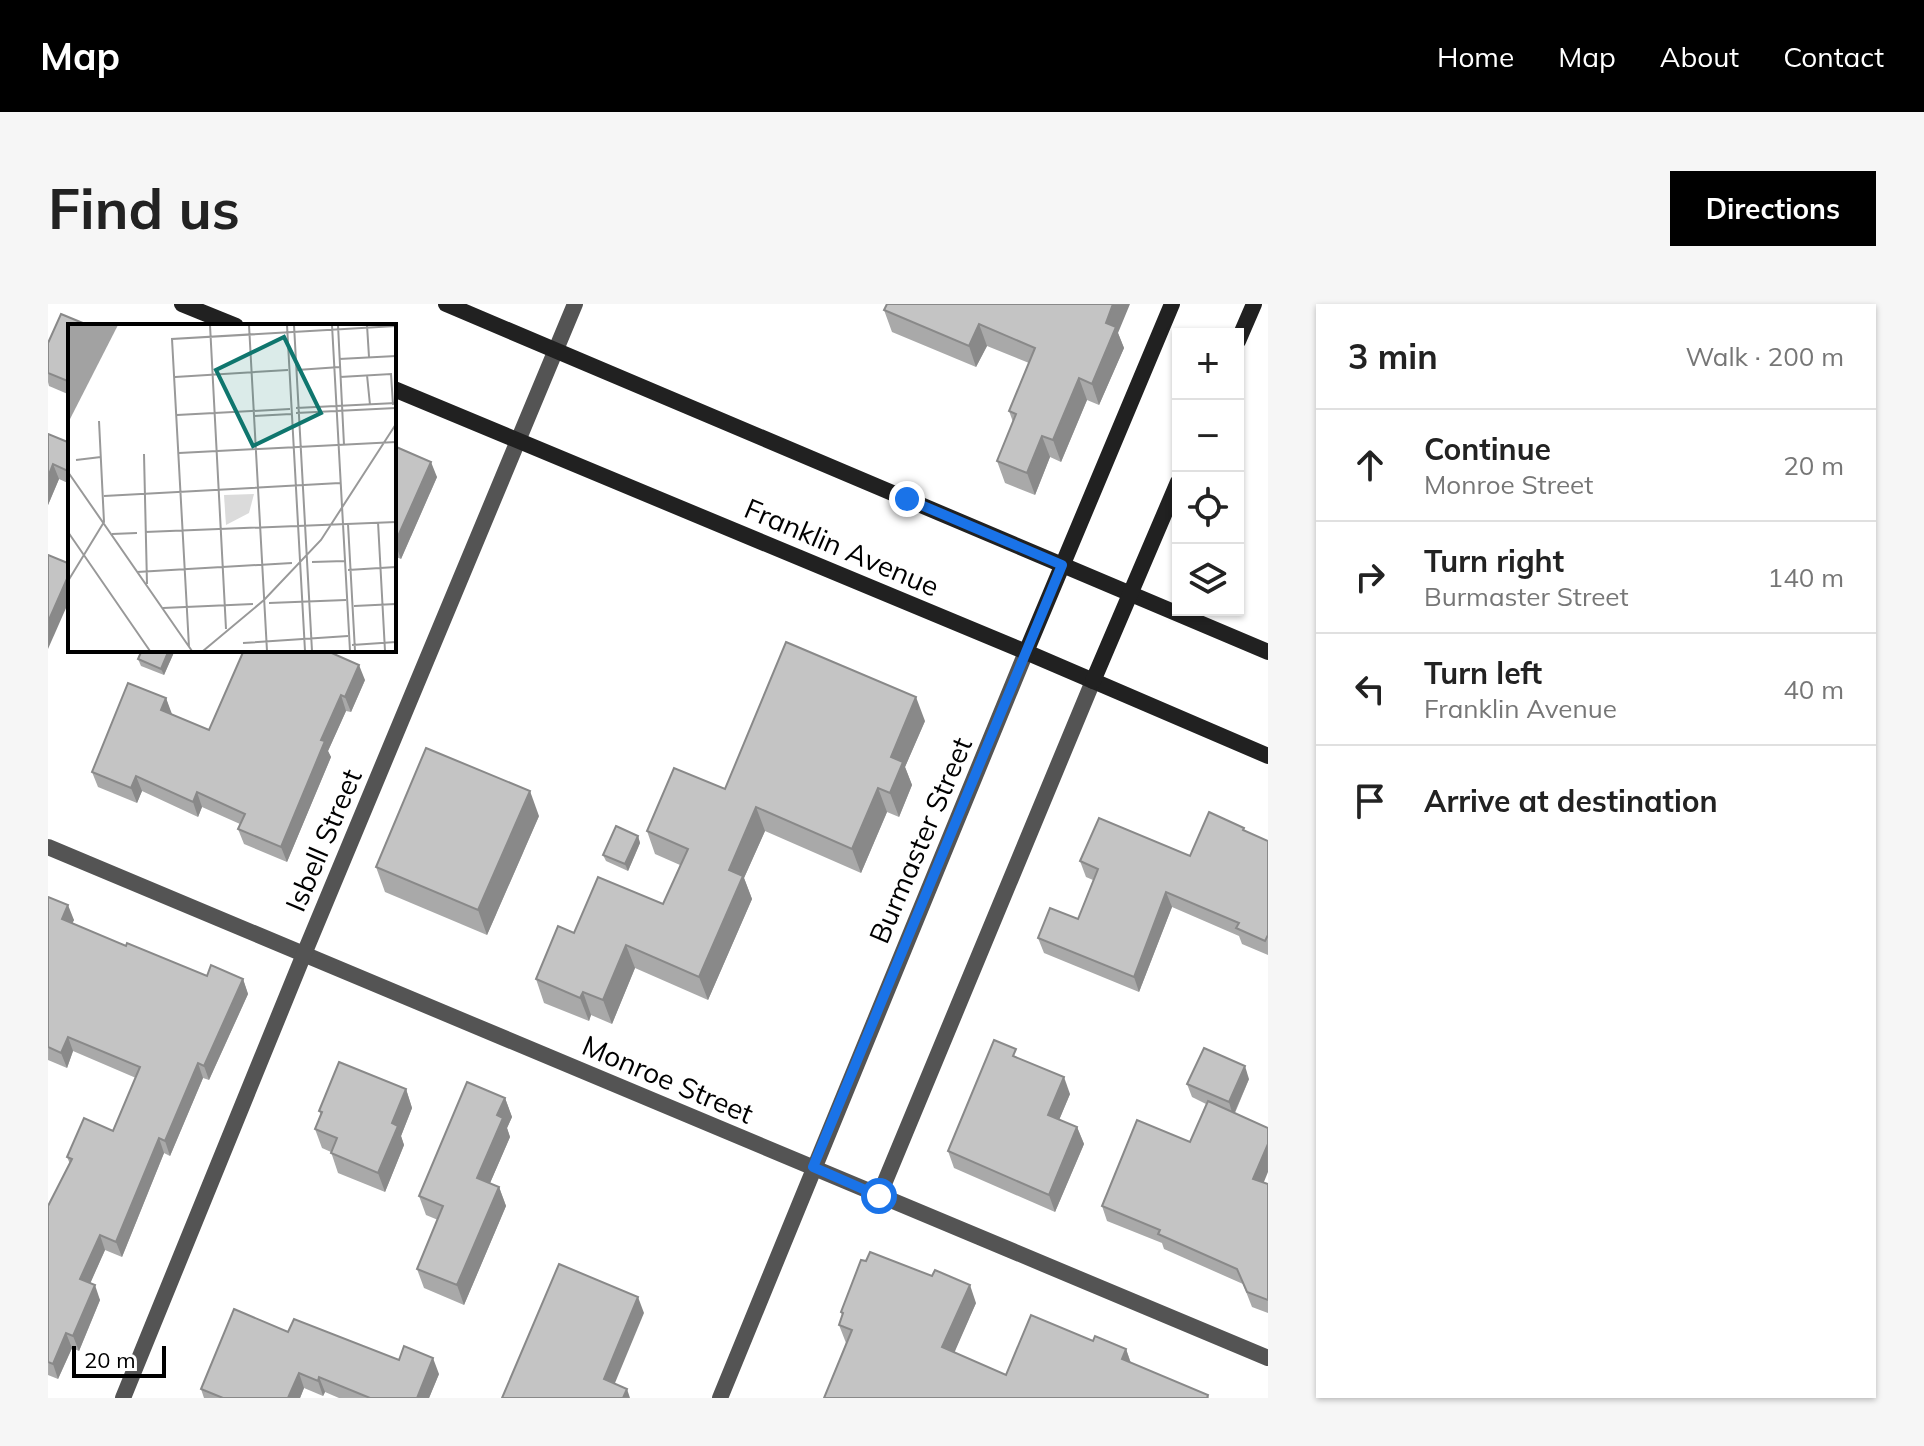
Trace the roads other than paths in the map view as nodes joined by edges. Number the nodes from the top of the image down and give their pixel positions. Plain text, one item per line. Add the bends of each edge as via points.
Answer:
1 (182, 304) edge
2 (446, 304) edge
3 (575, 304) edge
4 (1172, 304) edge
5 (1254, 304) edge
6 (231, 324) edge
7 (1244, 328) edge
8 (557, 350) junction
9 (396, 390) edge
10 (519, 440) junction
11 (1172, 496) edge
12 (1062, 565) junction
13 (1130, 595) junction
14 (1026, 652) junction
15 (1268, 652) edge
16 (1093, 681) junction
17 (1268, 756) edge
18 (48, 847) edge
19 (304, 954) junction
20 (813, 1167) junction
21 (879, 1196) junction
22 (1268, 1358) edge
23 (123, 1398) edge
24 (720, 1398) edge

1 - 6 main road
2 - 8 main road
3 - 8 street, Isbell Street
4 - 12 main road, Burmaster Street
5 - 7 main road
8 - 10 street, Isbell Street
8 - 12 main road
9 - 10 main road, Franklin Avenue
10 - 14 main road, Franklin Avenue
10 - 19 street, Isbell Street
11 - 13 main road
12 - 13 main road
12 - 14 main road, Burmaster Street
13 - 15 main road
13 - 16 main road
14 - 16 main road, Franklin Avenue
14 - 20 street, Burmaster Street
16 - 17 main road, Franklin Avenue
16 - 21 street
18 - 19 street, Monroe Street
19 - 20 street, Monroe Street
19 - 23 street, Isbell Street
20 - 21 street, Monroe Street
20 - 24 street, Burmaster Street
21 - 22 street, Monroe Street

